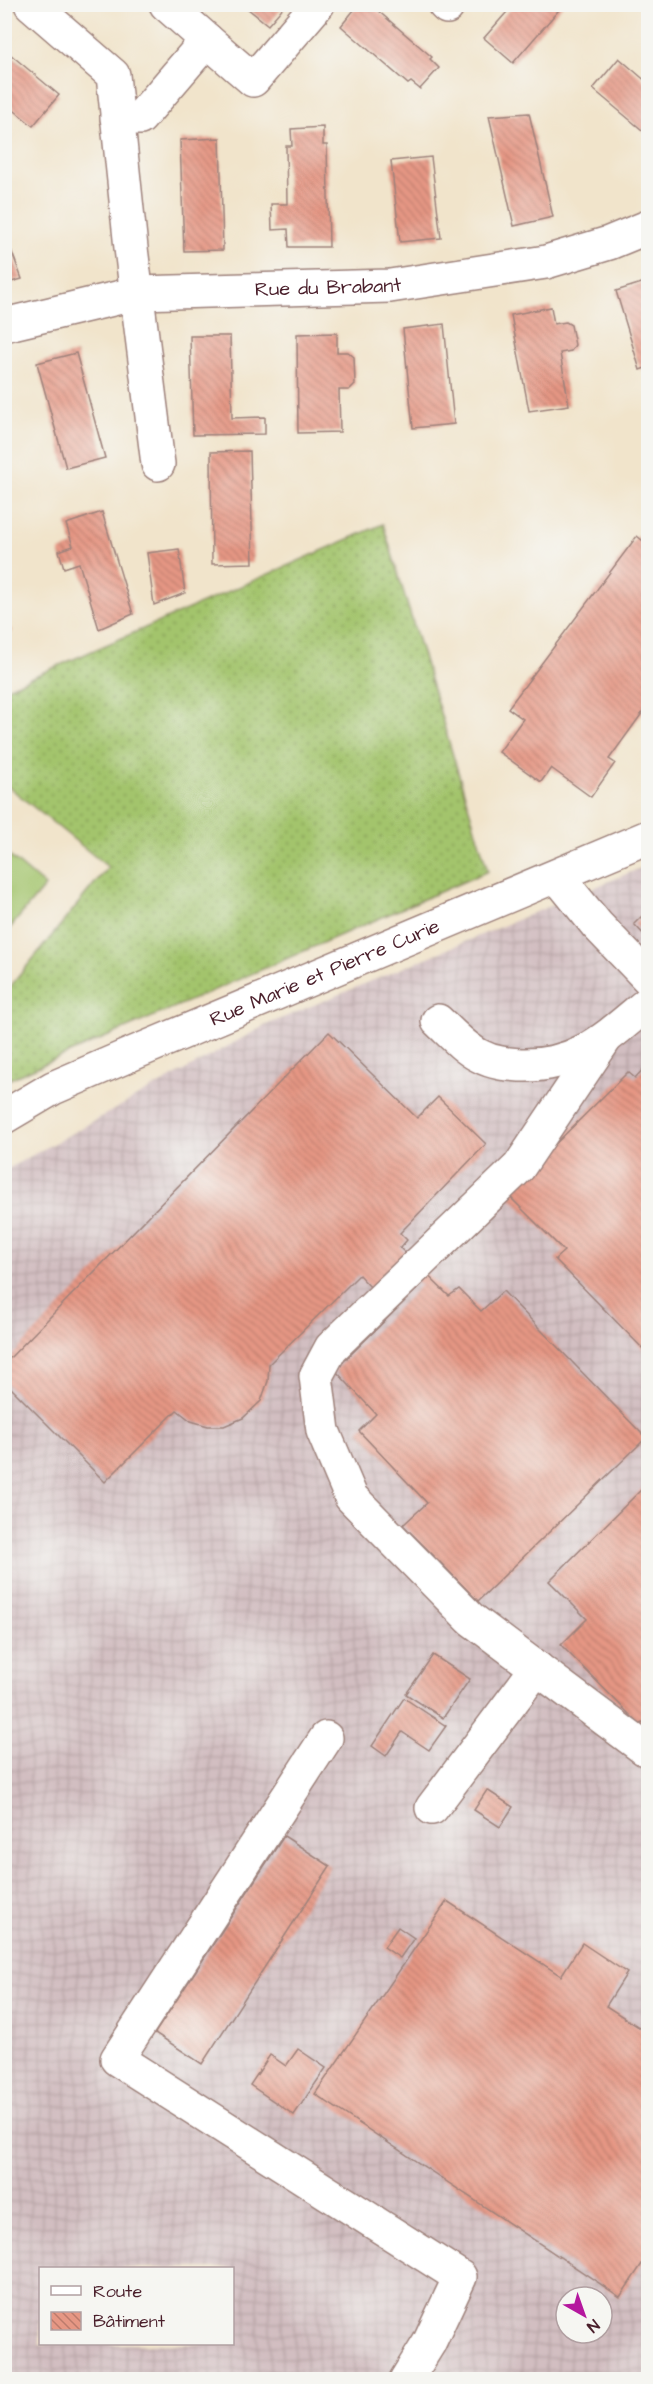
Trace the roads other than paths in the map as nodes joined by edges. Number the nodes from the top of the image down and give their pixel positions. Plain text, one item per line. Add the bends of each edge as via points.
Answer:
1 (31, 4) edge
2 (166, 4) edge
3 (318, 4) edge
4 (207, 40) junction
5 (117, 118) junction
6 (648, 227) edge
7 (138, 293) junction
8 (4, 325) edge
9 (158, 464) dead end
10 (648, 837) edge
11 (557, 876) junction
12 (648, 978) edge
13 (648, 1002) edge
14 (438, 1021) dead end
15 (605, 1039) junction
16 (4, 1117) edge
17 (537, 1668) junction
18 (326, 1738) dead end
19 (648, 1745) edge
20 (432, 1808) dead end
21 (406, 2379) edge

1 - 5 street via 113,75
2 - 4 street
3 - 4 street via 253,80
4 - 5 street via 140,118
5 - 7 street
6 - 7 street, Rue du Brabant via 546,262 390,286
7 - 8 street, Rue du Brabant
7 - 9 street
10 - 11 street, Rue Marie et Pierre Curie
11 - 12 street
11 - 16 street, Rue Marie et Pierre Curie via 73,1079
13 - 15 street
14 - 15 street via 466,1048 502,1064 555,1063 579,1056
15 - 17 street via 519,1167 331,1348 316,1376 323,1431 351,1497 471,1619
17 - 19 street via 645,1749
17 - 20 street
18 - 21 street via 117,2059 460,2277 429,2343

